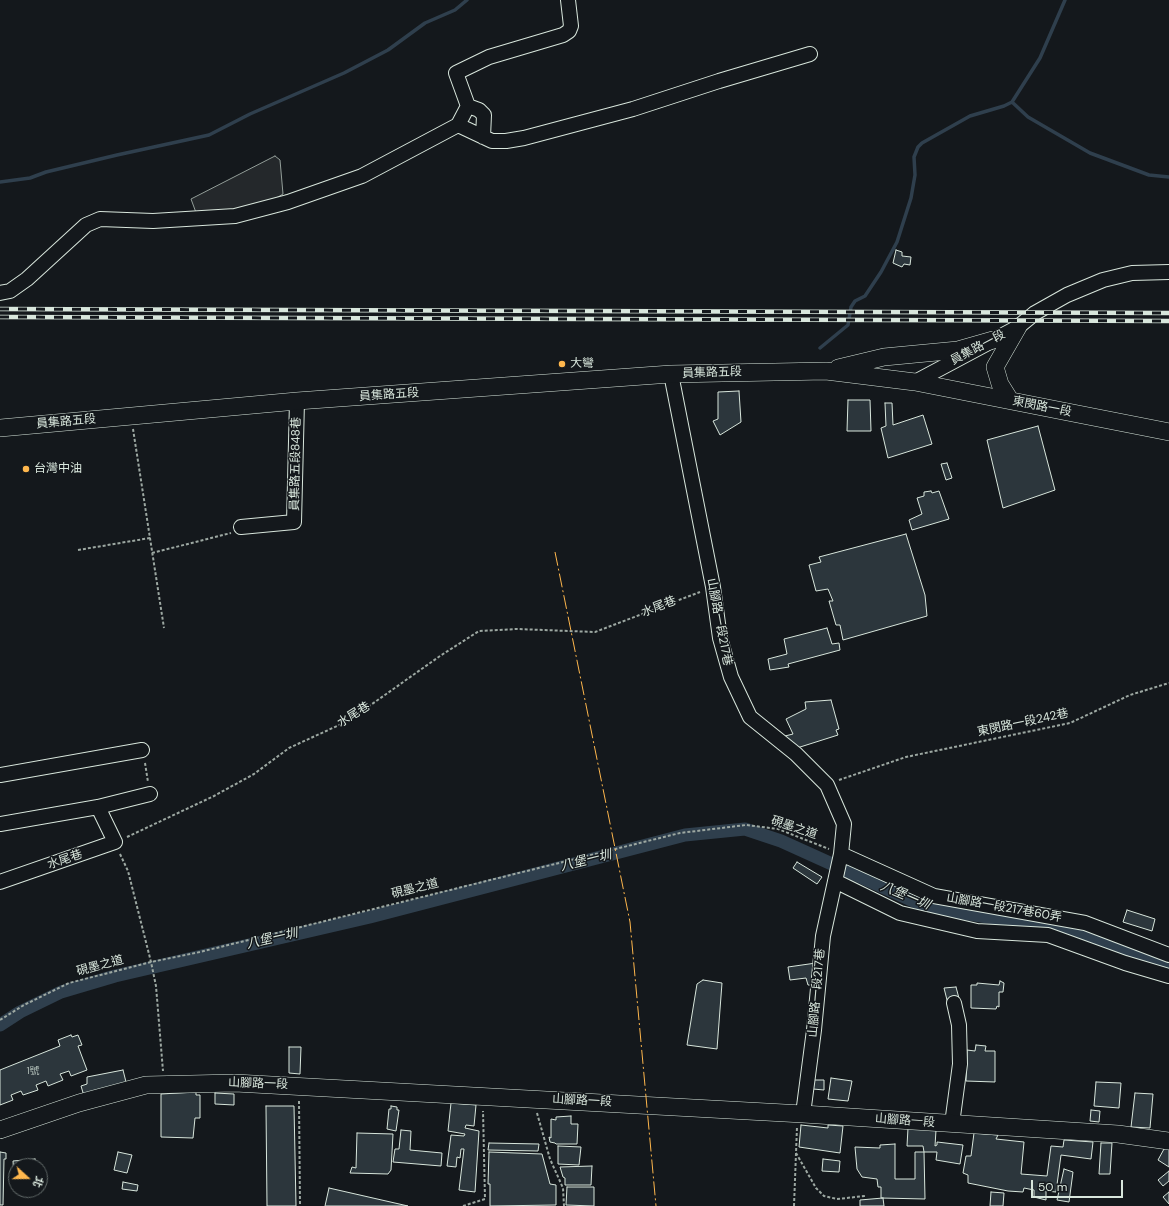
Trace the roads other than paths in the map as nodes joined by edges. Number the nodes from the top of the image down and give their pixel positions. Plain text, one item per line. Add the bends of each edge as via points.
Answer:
1 (568, 0) edge
2 (810, 54) dead end
3 (468, 106) junction
4 (458, 125) junction
5 (483, 137) junction
6 (1169, 272) edge
7 (0, 293) edge
8 (1018, 327) junction
9 (993, 340) junction
10 (826, 371) junction
11 (671, 374) junction
12 (915, 382) junction
13 (1010, 400) junction
14 (297, 401) junction
15 (0, 428) edge
16 (1169, 432) edge
17 (237, 530) road end
18 (142, 750) road end
19 (0, 775) edge
20 (150, 794) road end
21 (98, 807) junction
22 (0, 824) edge
23 (841, 854) junction
24 (836, 877) junction
25 (0, 882) edge
26 (1169, 955) edge
27 (1169, 976) edge
28 (954, 1003) dead end
29 (803, 1114) junction
30 (952, 1124) junction
31 (0, 1130) edge
32 (1169, 1141) edge

1 - 3 street via 571,26 563,35 489,57 456,73 458,85
2 - 5 street via 633,109 524,138 492,141
3 - 4 street
3 - 5 street via 484,115
4 - 5 street
4 - 7 street via 362,176 288,202 235,216 153,220 100,219 86,225 10,291
6 - 8 street, 員集路一段 via 1132,273 1103,280 1050,304
8 - 9 street, 員集路一段
8 - 13 main road via 996,367 1000,384
9 - 10 main road via 958,350 884,357
9 - 12 street, 員集路一段
10 - 11 main road, 員集路五段
10 - 12 main road
11 - 14 main road, 員集路五段
11 - 23 street, 山腳路一段217巷 via 713,588 720,638 731,677 750,717 796,754 827,785 844,824
12 - 13 main road, 東閔路一段
13 - 16 main road, 東閔路一段
14 - 15 main road, 員集路五段
14 - 17 street, 員集路五段848巷 via 294,522
18 - 19 street
20 - 21 street
21 - 22 street
21 - 25 street, 水尾巷 via 115,842
23 - 24 street, 山腳路一段217巷
23 - 26 street, 山腳路一段217巷60弄 via 934,896 1085,923
24 - 27 street via 900,913 976,931 1048,936 1125,964
24 - 29 street, 山腳路一段217巷 via 823,936
28 - 30 street via 959,1025 960,1064
29 - 30 main road, 山腳路一段
29 - 31 main road, 山腳路一段 via 300,1086 235,1083 164,1084 146,1085 79,1103
30 - 32 main road, 山腳路一段 via 1118,1134

